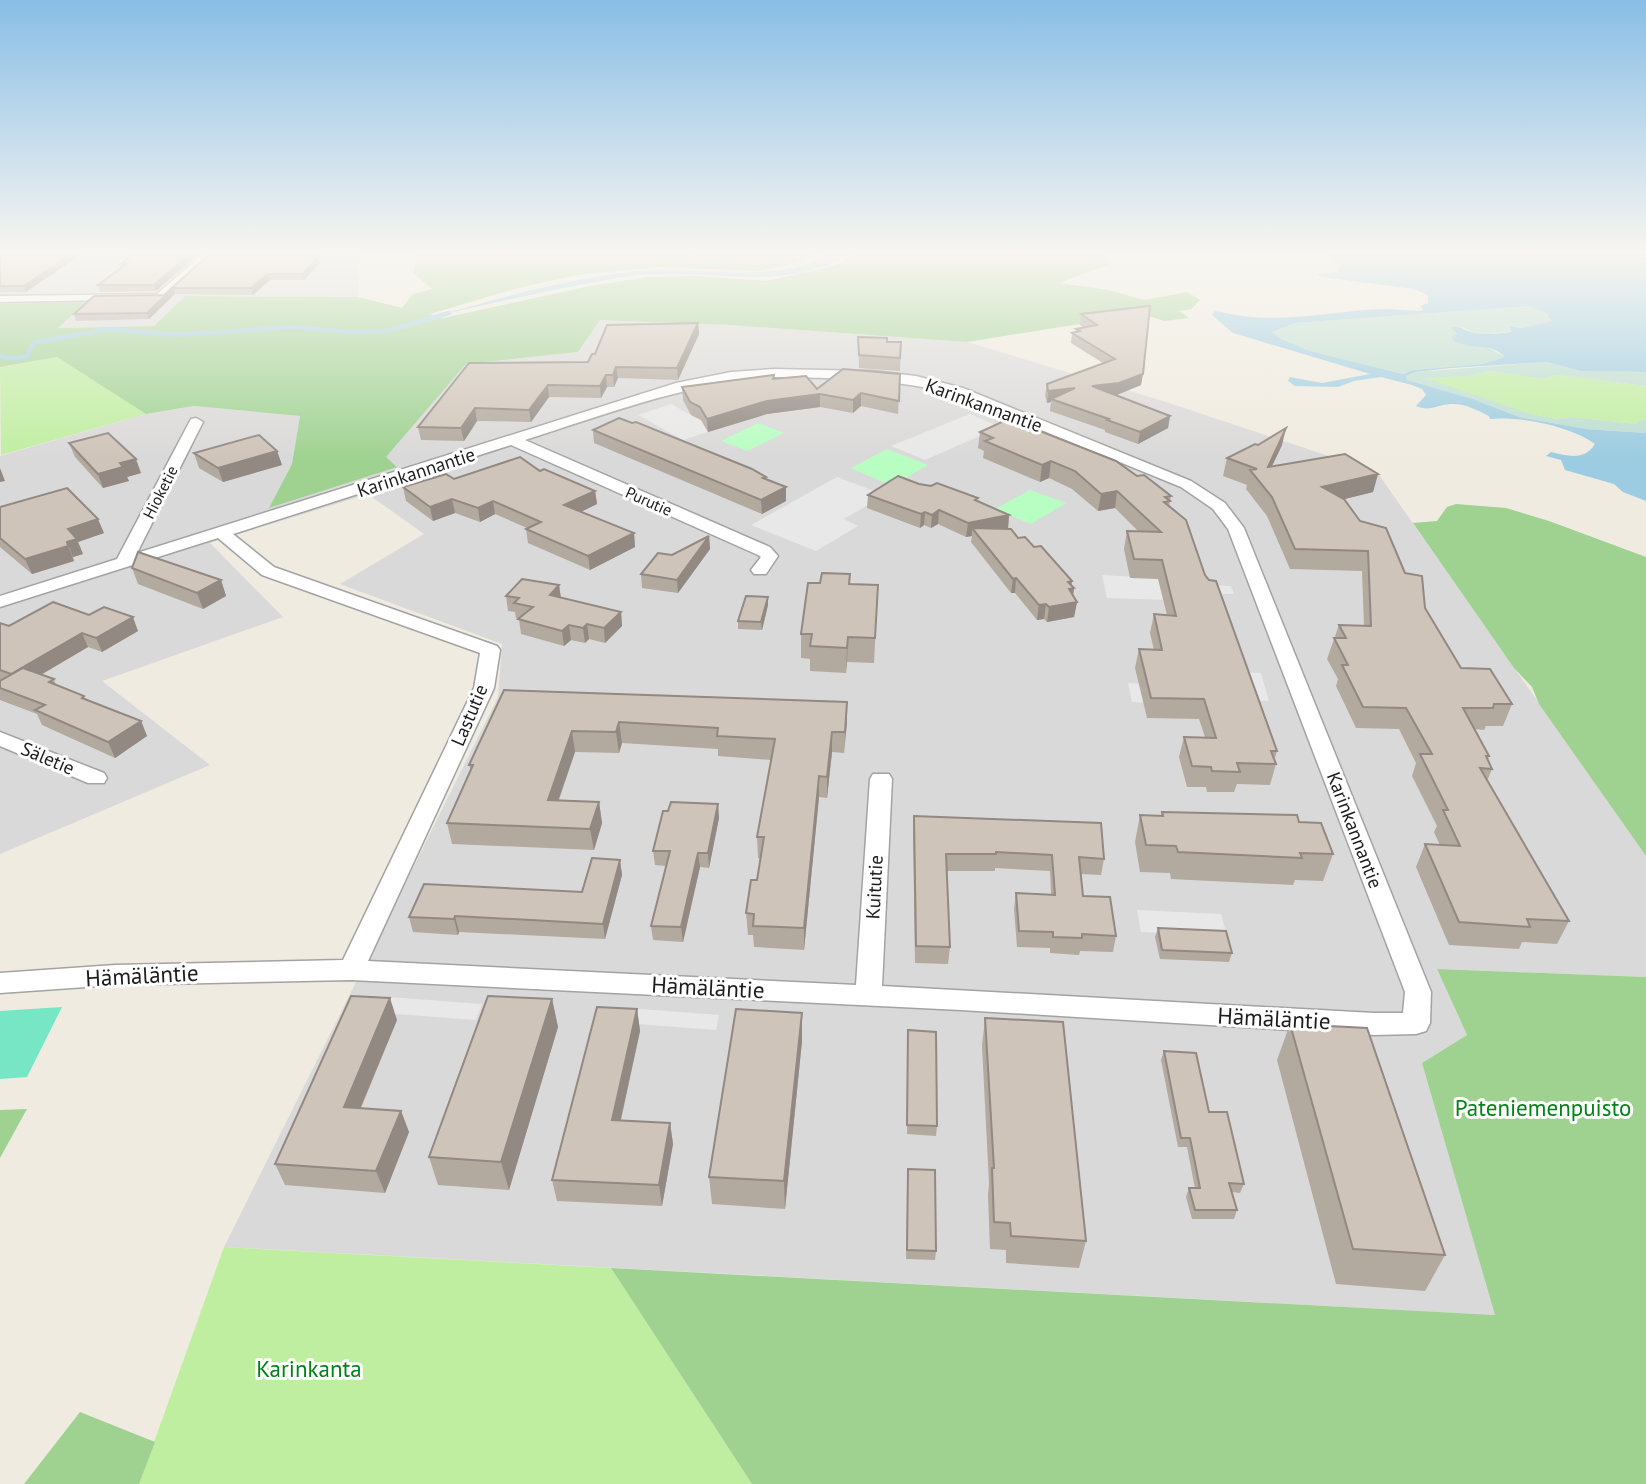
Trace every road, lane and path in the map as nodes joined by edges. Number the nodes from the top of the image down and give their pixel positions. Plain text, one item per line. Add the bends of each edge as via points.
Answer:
1 (195, 422) dead end
2 (513, 440) junction
3 (222, 533) junction
4 (124, 562) junction
5 (761, 570) dead end
6 (0, 602) edge
7 (0, 738) edge
8 (96, 778) dead end
9 (881, 779) dead end
10 (351, 970) junction
11 (0, 983) edge
12 (868, 995) junction
13 (1416, 1023) joint

1 - 4 street, Hioketie
2 - 3 street, Karinkannantie
2 - 5 street, Purutie via 764,551 769,556
2 - 13 street, Karinkannantie via 681,386 731,376 873,375 958,391 1186,484 1219,506 1236,528 1418,992
3 - 4 street, Karinkannantie
3 - 10 street, Lastutie via 268,571 490,650 484,688
4 - 6 street, Karinkannantie
7 - 8 street, Säletie
9 - 12 street, Kuitutie
10 - 11 street, Hämäläntie via 115,975
10 - 12 street, Hämäläntie
12 - 13 street, Hämäläntie

